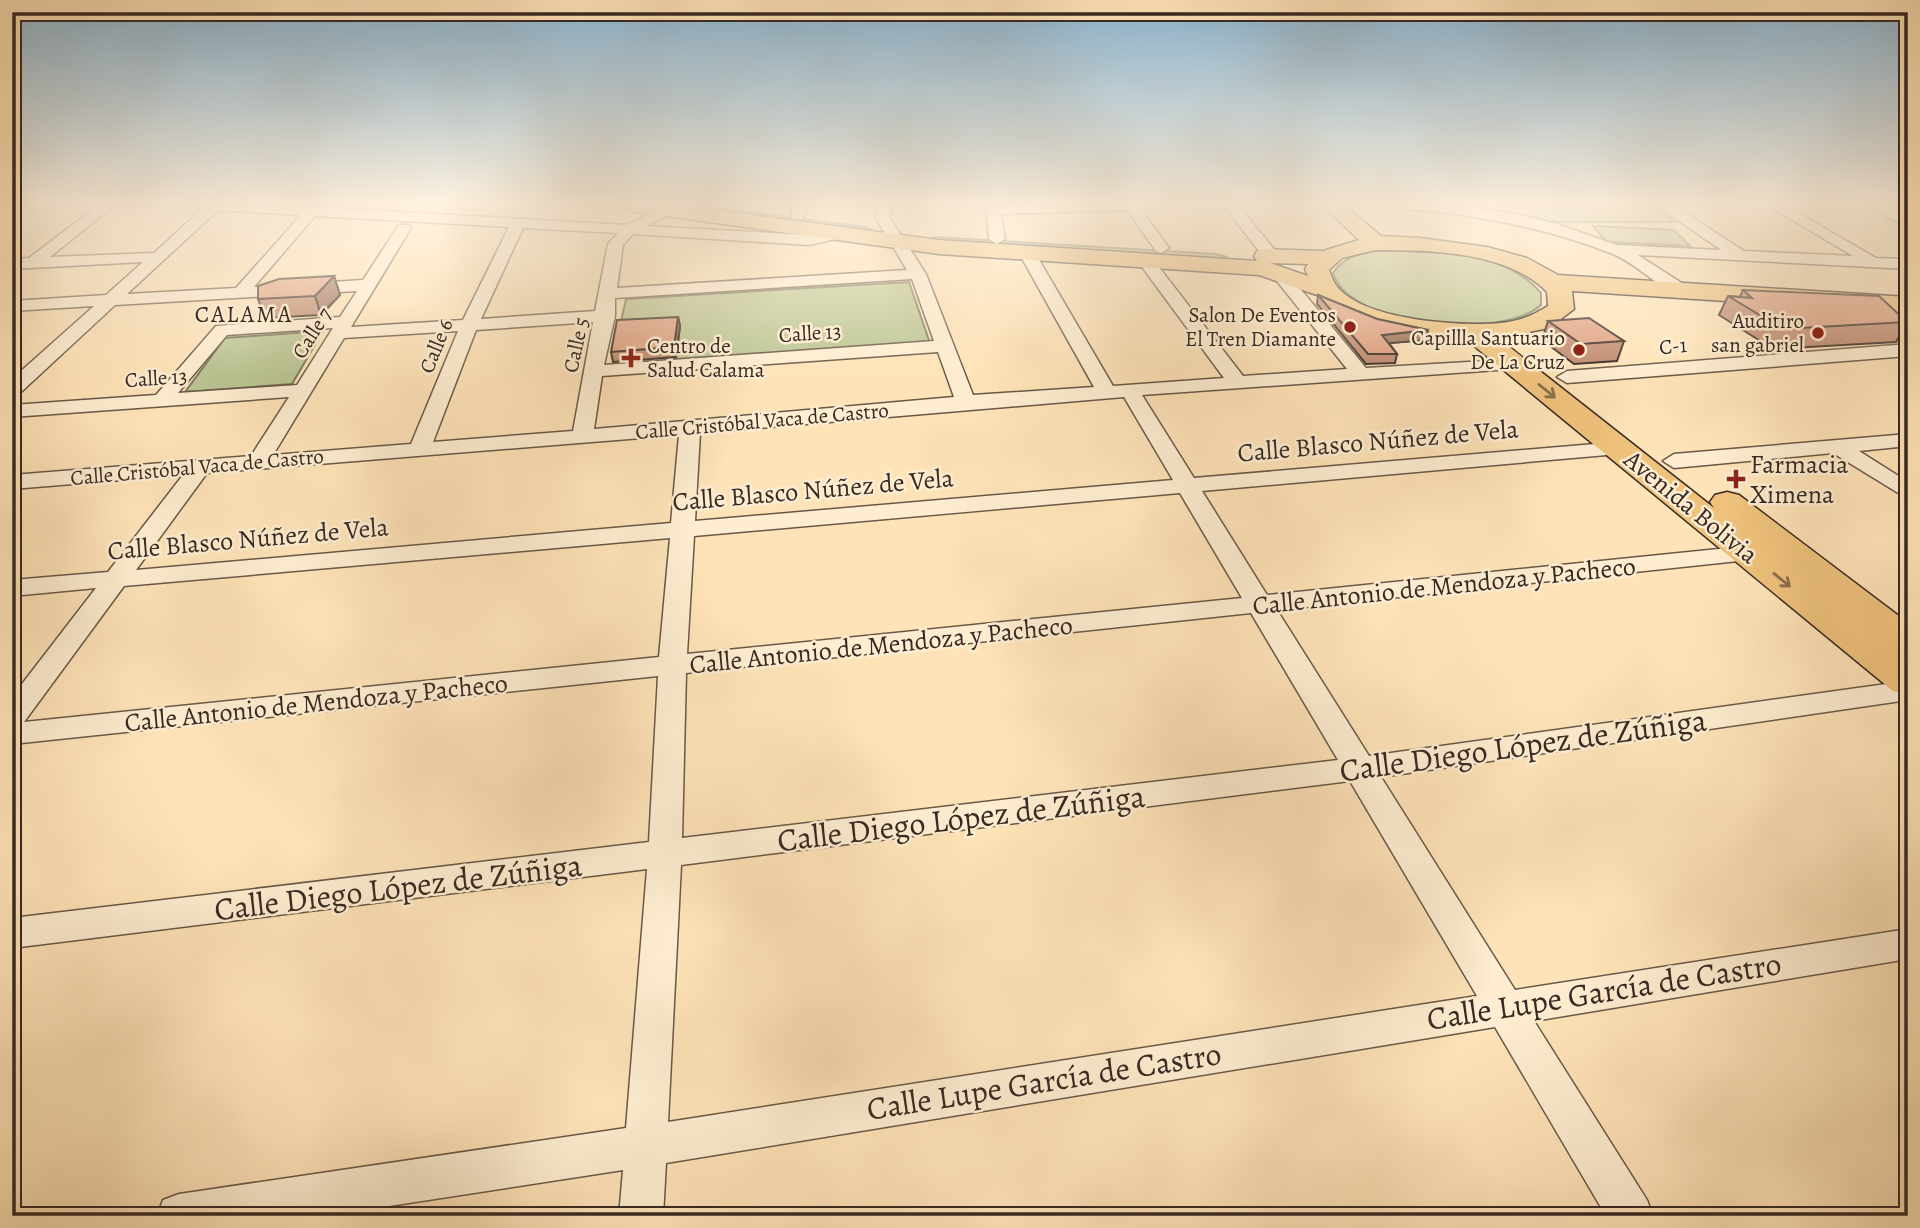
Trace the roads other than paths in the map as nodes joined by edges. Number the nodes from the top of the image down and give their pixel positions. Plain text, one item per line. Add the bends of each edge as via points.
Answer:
1 (48, 262) edge
2 (153, 262) edge
3 (267, 262) edge
4 (383, 262) edge
5 (499, 262) edge
6 (614, 262) edge
7 (911, 262) edge
8 (1033, 262) edge
9 (1158, 262) edge
10 (1218, 262) edge
11 (1288, 262) edge
12 (1322, 262) edge
13 (1512, 262) edge
14 (1638, 262) edge
15 (1879, 262) edge
16 (33, 263) joint
17 (12, 264) edge
18 (1274, 264) junction
19 (1908, 264) edge
20 (918, 274) junction
21 (369, 285) junction
22 (1557, 289) junction
23 (1325, 290) junction
24 (1682, 291) junction
25 (241, 292) junction
26 (610, 293) junction
27 (114, 300) junction
28 (1908, 305) edge
29 (12, 306) edge
30 (1908, 314) edge
31 (606, 316) junction
32 (469, 326) junction
33 (342, 328) junction
34 (1498, 342) junction
35 (947, 346) junction
36 (1908, 350) edge
37 (593, 371) junction
38 (1362, 374) junction
39 (1567, 377) junction
40 (1239, 384) junction
41 (12, 390) edge
42 (303, 390) junction
43 (1118, 392) junction
44 (162, 400) junction
45 (966, 402) junction
46 (12, 411) edge
47 (690, 428) junction
48 (582, 437) junction
49 (1908, 440) edge
50 (1838, 447) junction
51 (1618, 448) junction
52 (419, 450) junction
53 (1674, 461) junction
54 (258, 463) junction
55 (200, 467) junction
56 (12, 482) edge
57 (1185, 486) junction
58 (1908, 492) edge
59 (685, 529) junction
60 (1748, 553) junction
61 (117, 578) junction
62 (12, 587) edge
63 (1258, 606) junction
64 (1908, 643) edge
65 (672, 667) junction
66 (1908, 681) edge
67 (1908, 690) edge
68 (12, 718) edge
69 (12, 734) edge
70 (1358, 769) junction
71 (665, 854) junction
72 (12, 933) edge
73 (1908, 944) edge
74 (1503, 1006) junction
75 (644, 1146) junction
76 (179, 1216) edge
77 (641, 1216) edge
78 (1631, 1216) edge

1 - 16 street
2 - 27 street
3 - 25 street
4 - 21 street, Calle 7
5 - 32 street, Calle 6
6 - 26 street, Calle 5
7 - 20 street
8 - 43 street
9 - 40 street
10 - 18 main road via 1254,267
11 - 18 main road
12 - 23 main road via 1317,270
13 - 22 main road
14 - 24 street
15 - 19 street
16 - 17 street
18 - 23 main road
18 - 38 street
20 - 26 street
20 - 35 street
21 - 25 street
21 - 33 street, Calle 7
22 - 24 main road
22 - 30 main road
22 - 34 main road via 1561,309 1553,318
23 - 34 main road via 1359,311 1394,322
24 - 28 main road
25 - 27 street
26 - 31 street, Calle 5
27 - 29 street
27 - 41 street
31 - 32 street
31 - 37 street, Calle 5
32 - 33 street
32 - 52 street, Calle 6
33 - 42 street, Calle 7
33 - 44 street via 222,330
34 - 38 street, Calle Cristóbal Vaca de Castro
34 - 39 main road, Avenida Bolivia
34 -> 51 main road, Avenida Bolivia
35 - 37 street, Calle 13
35 - 45 street
36 - 39 street, C-1
37 - 48 street, Calle 5
38 - 40 street, Calle Cristóbal Vaca de Castro
39 - 53 main road, Avenida Bolivia
40 - 43 street, Calle Cristóbal Vaca de Castro
42 - 44 street, Calle 13
42 - 54 street, Calle 7
43 - 45 street, Calle Cristóbal Vaca de Castro
43 - 57 street
44 - 46 street, Calle 13
45 - 47 street, Calle Cristóbal Vaca de Castro
47 - 48 street, Calle Cristóbal Vaca de Castro
47 - 59 street
48 - 52 street, Calle Cristóbal Vaca de Castro
49 - 50 street
50 - 53 street
50 - 58 street
51 - 57 street, Calle Blasco Núñez de Vela
51 - 60 main road, Avenida Bolivia
52 - 54 street, Calle Cristóbal Vaca de Castro
53 - 64 main road, Avenida Bolivia
54 - 55 street, Calle Cristóbal Vaca de Castro
55 - 56 street, Calle Cristóbal Vaca de Castro
55 - 61 street
57 - 59 street, Calle Blasco Núñez de Vela
57 - 63 street
59 - 61 street, Calle Blasco Núñez de Vela
59 - 65 street
60 - 63 street, Calle Antonio de Mendoza y Pacheco
60 -> 66 main road, Avenida Bolivia
61 - 62 street, Calle Blasco Núñez de Vela
61 - 68 street
63 - 65 street, Calle Antonio de Mendoza y Pacheco
63 - 70 street
65 - 69 street, Calle Antonio de Mendoza y Pacheco
65 - 71 street
67 - 70 street, Calle Diego López de Zúñiga
70 - 71 street, Calle Diego López de Zúñiga
70 - 74 street
71 - 72 street, Calle Diego López de Zúñiga
71 - 75 street
73 - 74 street, Calle Lupe García de Castro
74 - 75 street, Calle Lupe García de Castro
74 - 78 street
75 - 76 street, Calle Lupe García de Castro
75 - 77 street

